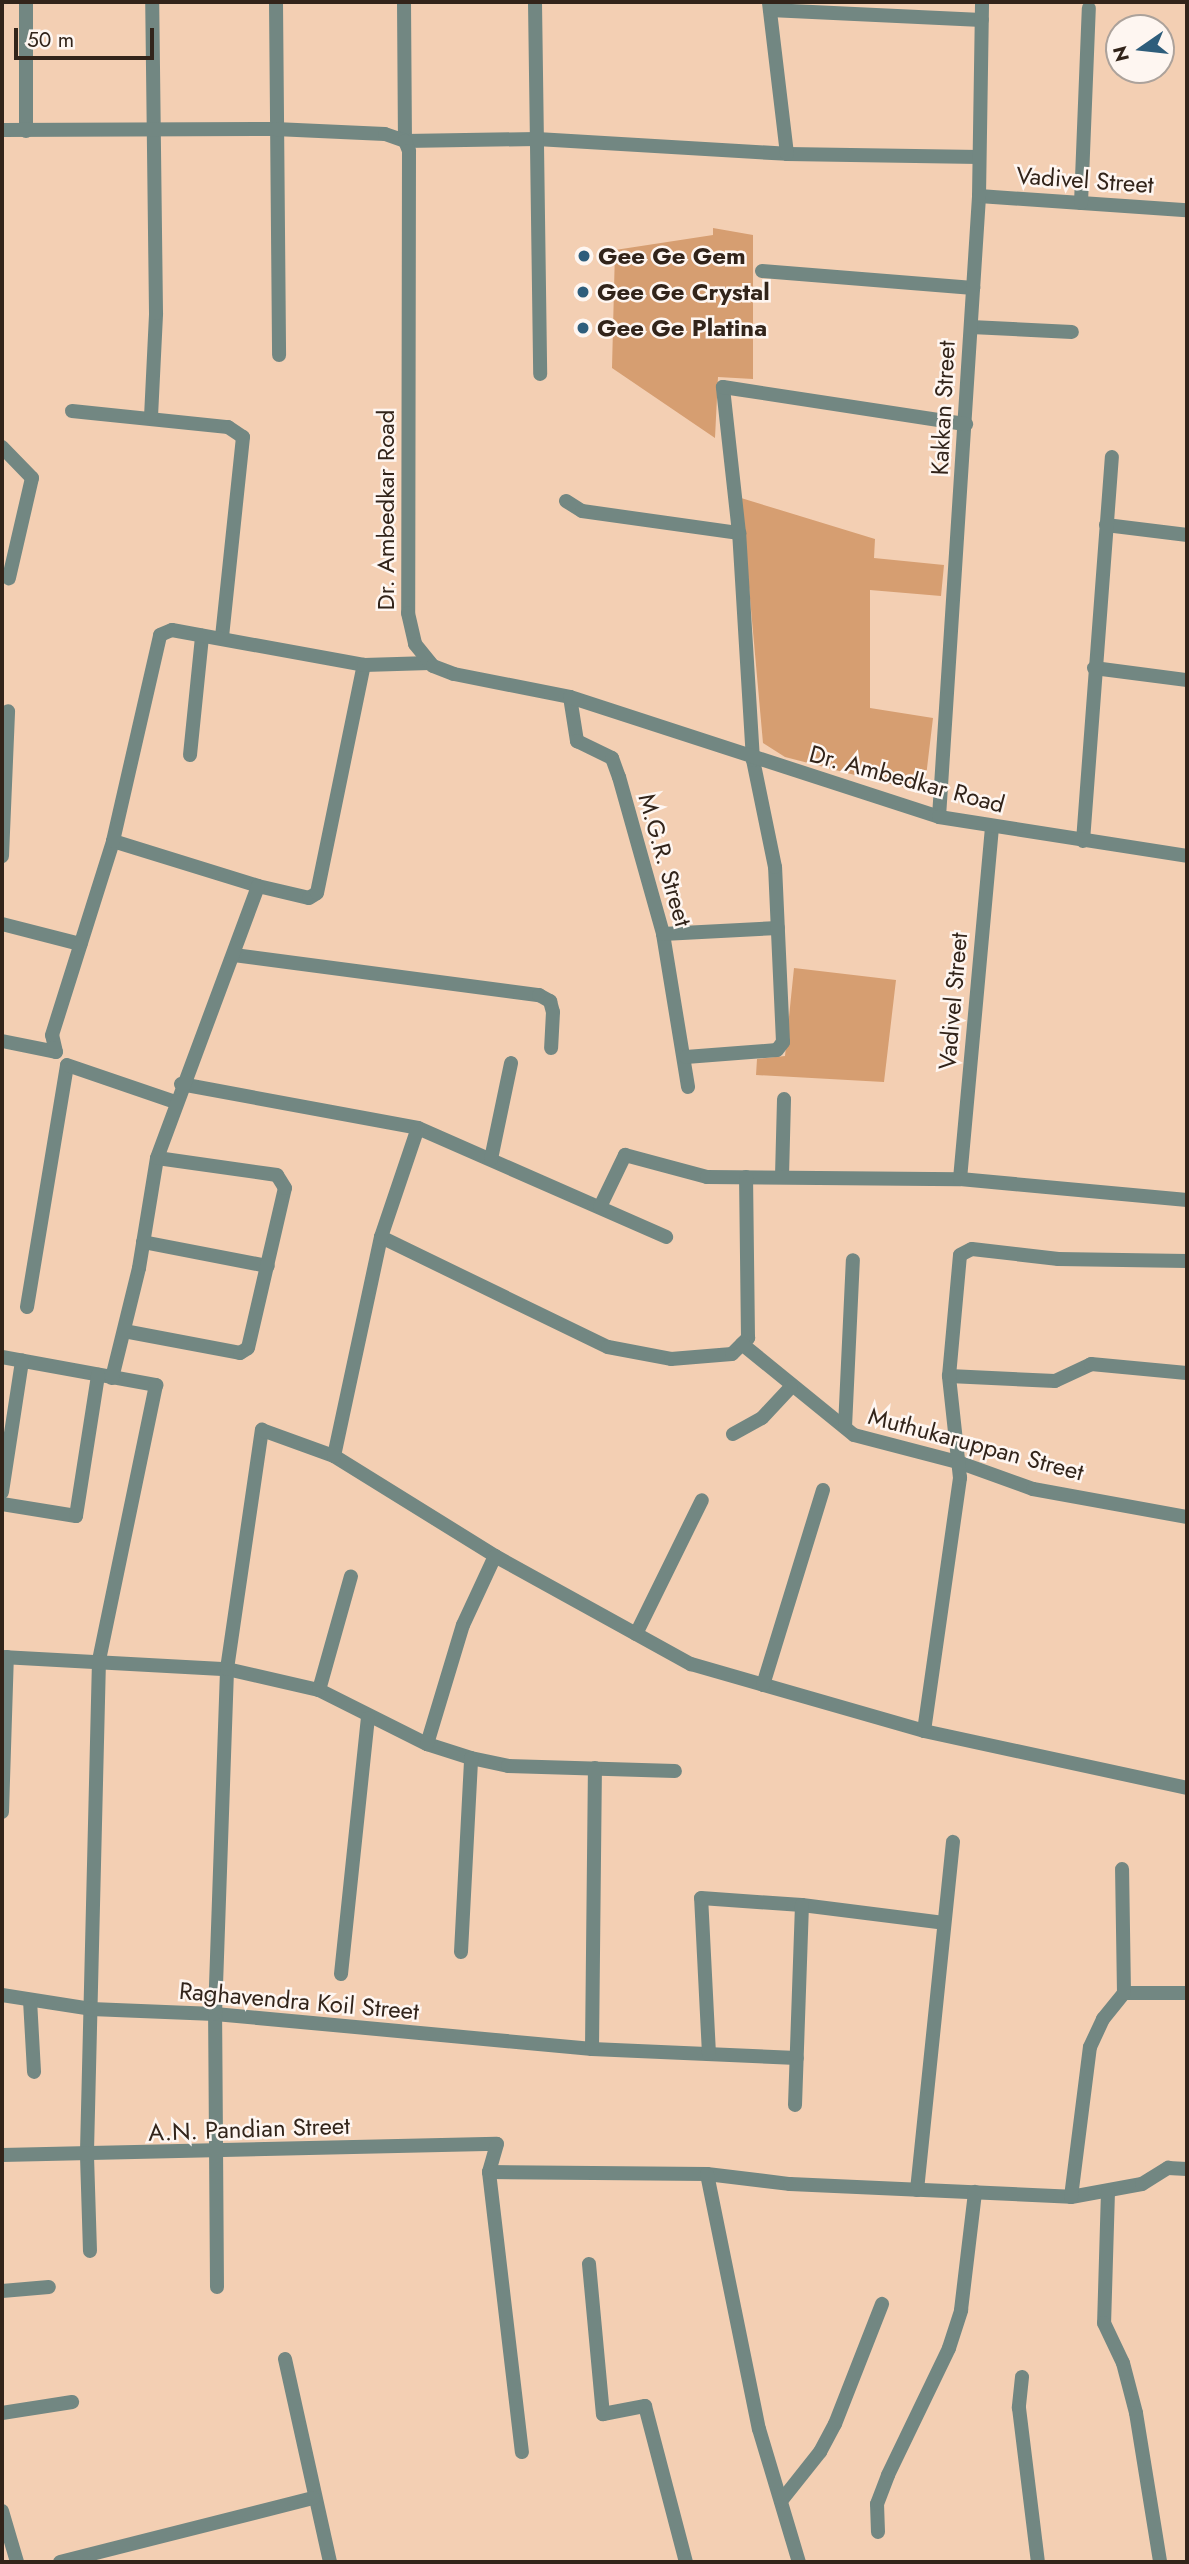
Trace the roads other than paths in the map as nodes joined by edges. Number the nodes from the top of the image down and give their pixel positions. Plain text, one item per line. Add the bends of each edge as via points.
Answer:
1 (26, 2) edge
2 (152, 2) edge
3 (276, 2) edge
4 (404, 2) edge
5 (535, 2) edge
6 (982, 2) edge
7 (769, 6) edge
8 (1089, 8) dead end
9 (982, 20) junction
10 (275, 129) junction
11 (2, 130) edge
12 (26, 131) junction
13 (153, 131) junction
14 (537, 139) junction
15 (405, 141) junction
16 (787, 154) junction
17 (979, 156) junction
18 (979, 196) junction
19 (1081, 203) junction
20 (1187, 210) edge
21 (762, 271) dead end
22 (973, 288) junction
23 (971, 327) junction
24 (1072, 332) dead end
25 (279, 355) dead end
26 (540, 374) dead end
27 (72, 411) dead end
28 (151, 417) junction
29 (966, 424) junction
30 (2, 447) edge
31 (1112, 457) dead end
32 (566, 500) dead end
33 (1106, 526) junction
34 (739, 533) junction
35 (1187, 535) edge
36 (9, 578) dead end
37 (201, 636) junction
38 (222, 638) junction
39 (430, 663) junction
40 (364, 665) junction
41 (1094, 668) junction
42 (1187, 680) edge
43 (570, 697) junction
44 (8, 711) dead end
45 (190, 755) dead end
46 (4, 758) edge
47 (753, 760) junction
48 (939, 817) junction
49 (992, 827) junction
50 (113, 841) junction
51 (1083, 841) junction
52 (2, 856) edge
53 (1187, 856) edge
54 (257, 886) junction
55 (2, 925) edge
56 (778, 928) junction
57 (663, 934) junction
58 (80, 944) junction
59 (234, 955) junction
60 (2, 1041) edge
61 (551, 1048) dead end
62 (686, 1057) junction
63 (511, 1063) dead end
64 (181, 1084) junction
65 (688, 1087) dead end
66 (784, 1099) dead end
67 (175, 1102) junction
68 (418, 1128) junction
69 (157, 1158) junction
70 (491, 1159) junction
71 (782, 1176) junction
72 (746, 1178) junction
73 (960, 1179) junction
74 (1187, 1200) edge
75 (600, 1207) junction
76 (381, 1237) junction
77 (666, 1237) dead end
78 (143, 1242) junction
79 (853, 1260) dead end
80 (1187, 1261) edge
81 (268, 1266) junction
82 (27, 1307) dead end
83 (124, 1331) junction
84 (742, 1344) junction
85 (2, 1357) edge
86 (22, 1360) junction
87 (1187, 1373) edge
88 (949, 1376) junction
89 (105, 1377) junction
90 (790, 1387) junction
91 (845, 1427) junction
92 (733, 1434) dead end
93 (334, 1456) junction
94 (958, 1462) junction
95 (823, 1490) dead end
96 (2, 1492) edge
97 (702, 1500) dead end
98 (2, 1504) edge
99 (1187, 1517) edge
100 (495, 1556) junction
101 (351, 1576) dead end
102 (636, 1634) junction
103 (4, 1657) edge
104 (100, 1660) junction
105 (227, 1669) junction
106 (763, 1685) junction
107 (319, 1690) junction
108 (368, 1718) junction
109 (924, 1731) junction
110 (427, 1744) junction
111 (471, 1758) junction
112 (595, 1768) junction
113 (675, 1771) dead end
114 (1187, 1788) edge
115 (2, 1812) edge
116 (953, 1842) dead end
117 (1122, 1869) dead end
118 (802, 1905) junction
119 (944, 1923) junction
120 (461, 1952) dead end
121 (341, 1974) dead end
122 (1124, 1993) junction
123 (1187, 1993) edge
124 (2, 1995) edge
125 (30, 2000) junction
126 (91, 2009) junction
127 (215, 2014) junction
128 (592, 2049) junction
129 (709, 2054) junction
130 (797, 2058) junction
131 (34, 2072) dead end
132 (796, 2105) dead end
133 (217, 2153) junction
134 (2, 2155) edge
135 (87, 2156) junction
136 (1187, 2169) edge
137 (489, 2172) junction
138 (707, 2174) junction
139 (917, 2190) junction
140 (1108, 2190) junction
141 (975, 2192) junction
142 (1071, 2197) junction
143 (90, 2251) dead end
144 (589, 2264) dead end
145 (49, 2287) dead end
146 (217, 2287) dead end
147 (2, 2291) edge
148 (883, 2304) dead end
149 (285, 2359) dead end
150 (1022, 2377) dead end
151 (72, 2402) dead end
152 (2, 2413) edge
153 (522, 2452) dead end
154 (313, 2498) junction
155 (781, 2501) junction
156 (2, 2511) edge
157 (878, 2532) dead end
158 (17, 2562) edge
159 (60, 2562) edge
160 (330, 2562) edge
161 (686, 2562) edge
162 (799, 2562) edge
163 (1038, 2562) edge
164 (1160, 2562) edge

1 - 12 street
2 - 13 street
3 - 10 street
4 - 15 street, Dr. Ambedkar Road
5 - 14 street
6 - 9 street, Kakkan Street
7 - 9 street
7 - 16 street
8 - 19 street
9 - 17 street, Kakkan Street
10 - 13 street
10 - 15 street via 385,134
10 - 25 street
11 - 12 street
12 - 13 street
13 - 28 street via 156,313
14 - 15 street
14 - 16 street
14 - 26 street
15 - 39 street, Dr. Ambedkar Road via 409,151 408,613 415,644
16 - 17 street
17 - 18 street, Kakkan Street
18 - 19 street, Vadivel Street
18 - 22 street, Kakkan Street
19 - 20 street, Vadivel Street
21 - 22 street
22 - 23 street, Kakkan Street
23 - 24 street
23 - 29 street, Kakkan Street
27 - 28 street
28 - 38 street via 228,427 243,437
29 - 34 street via 723,387
29 - 48 street, Kakkan Street
30 - 36 street via 32,478
31 - 33 street
32 - 34 street via 582,511
33 - 35 street
33 - 41 street
34 - 47 street
37 - 38 street
37 - 45 street
37 - 50 street via 172,630 160,635
38 - 40 street
39 - 40 street
39 - 43 street, Dr. Ambedkar Road via 454,674
40 - 54 street via 317,893 309,898
41 - 42 street
41 - 51 street
43 - 47 street, Dr. Ambedkar Road
43 - 57 street, M.G.R. Street via 577,741 612,758
44 - 46 street
46 - 52 street
47 - 48 street, Dr. Ambedkar Road
47 - 56 street via 775,867
48 - 49 street, Dr. Ambedkar Road
49 - 51 street, Dr. Ambedkar Road
49 - 73 street, Vadivel Street
50 - 54 street
50 - 58 street
51 - 53 street, Dr. Ambedkar Road
54 - 59 street
55 - 58 street
56 - 57 street
56 - 62 street via 782,1048
57 - 62 street, M.G.R. Street
58 - 60 street via 52,1035 56,1052
59 - 61 street via 539,995 550,1001
59 - 64 street
62 - 65 street, M.G.R. Street
63 - 70 street
64 - 67 street
64 - 68 street
66 - 71 street
67 - 69 street
67 - 82 street via 68,1065
68 - 70 street
68 - 76 street
69 - 78 street
69 - 81 street via 277,1175 283,1180
70 - 75 street
71 - 72 street
71 - 73 street
72 - 75 street via 707,1177 625,1155
72 - 84 street via 748,1338
73 - 74 street
75 - 77 street
76 - 84 street via 608,1347 671,1359 732,1354
76 - 93 street
78 - 81 street
78 - 83 street
79 - 91 street
80 - 88 street via 1058,1259 965,1250 960,1255
81 - 83 street via 251,1340 240,1353
83 - 89 street
84 - 90 street, Muthukaruppan Street
85 - 86 street
86 - 89 street
86 - 96 street
87 - 88 street via 1091,1364 1055,1381
88 - 94 street
89 - 98 street via 76,1516
89 - 104 street via 156,1385
90 - 91 street, Muthukaruppan Street
90 - 92 street via 762,1418
91 - 94 street, Muthukaruppan Street via 854,1436
93 - 100 street
93 - 105 street via 262,1430
94 - 99 street, Muthukaruppan Street via 1033,1489
94 - 109 street via 960,1478
95 - 106 street
97 - 102 street
100 - 102 street
100 - 110 street via 463,1626
101 - 107 street
102 - 106 street via 691,1664
103 - 104 street
103 - 115 street
104 - 105 street
104 - 126 street
105 - 107 street
105 - 127 street
106 - 109 street
107 - 108 street
108 - 110 street
108 - 121 street
109 - 114 street
110 - 111 street
111 - 112 street via 508,1766
111 - 120 street
112 - 113 street
112 - 128 street
116 - 119 street
117 - 122 street
118 - 119 street
118 - 129 street via 701,1898
118 - 130 street
119 - 139 street
122 - 123 street
122 - 142 street via 1103,2019 1090,2047
124 - 125 street, Raghavendra Koil Street
125 - 126 street, Raghavendra Koil Street
125 - 131 street
126 - 127 street, Raghavendra Koil Street
126 - 135 street
127 - 128 street, Raghavendra Koil Street
127 - 133 street
128 - 129 street, Raghavendra Koil Street
129 - 130 street, Raghavendra Koil Street
130 - 132 street
133 - 135 street, A.N. Pandian Street
133 - 137 street, A.N. Pandian Street via 497,2144
133 - 146 street
134 - 135 street, A.N. Pandian Street
135 - 143 street
136 - 140 street via 1168,2168 1142,2184
137 - 138 street
137 - 153 street
138 - 139 street
138 - 155 street via 760,2429
139 - 141 street
140 - 142 street
140 - 164 street via 1104,2323 1124,2362 1136,2413
141 - 142 street
141 - 157 street via 961,2310 949,2348 877,2504
144 - 161 street via 603,2414 645,2406
145 - 147 street
148 - 155 street via 821,2452
149 - 154 street
150 - 163 street via 1019,2407
151 - 152 street
154 - 159 street
154 - 160 street
155 - 162 street
156 - 158 street

